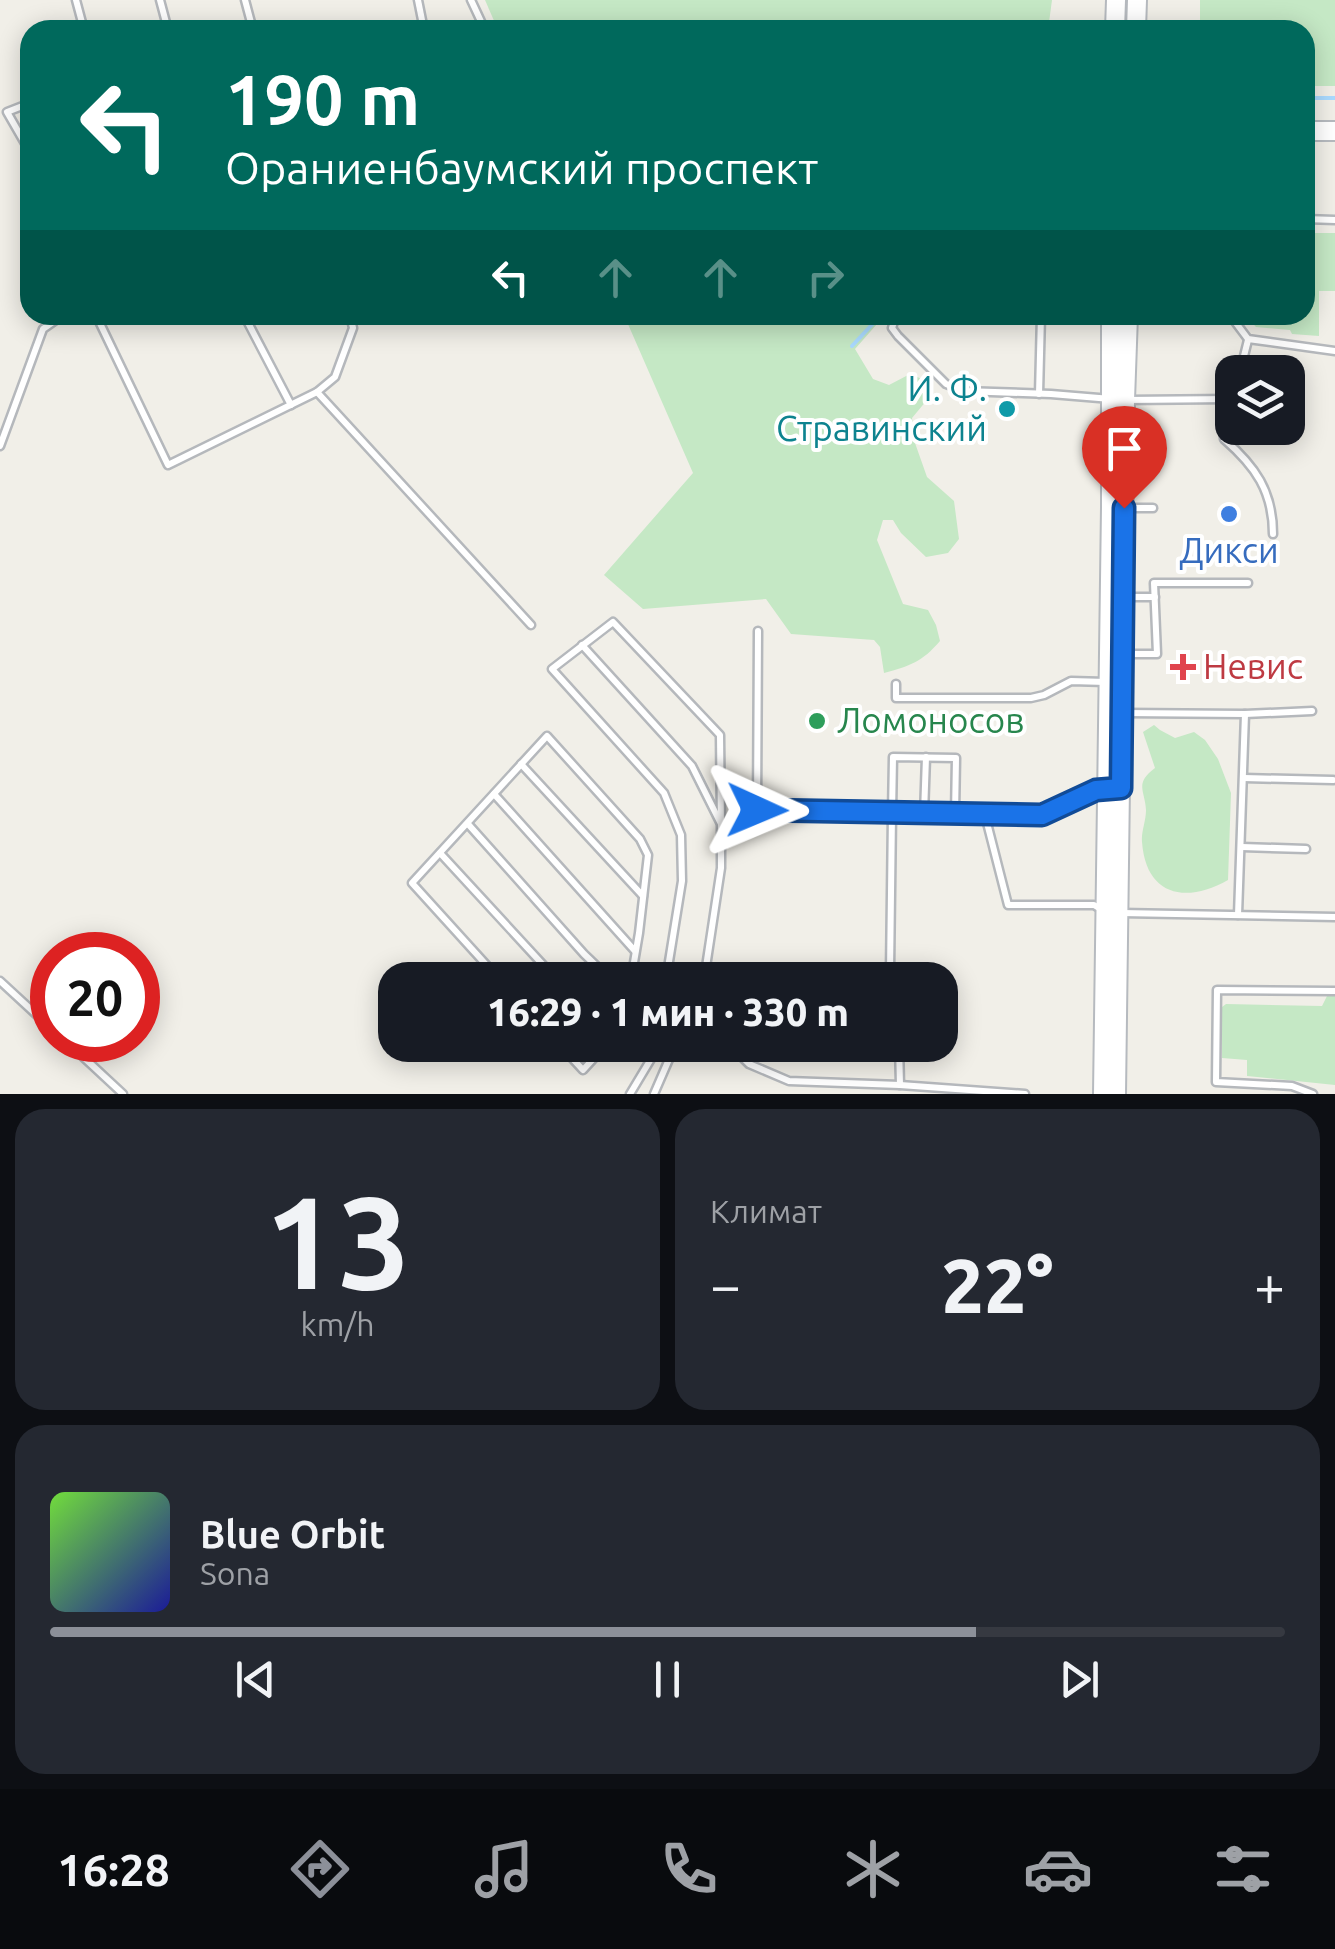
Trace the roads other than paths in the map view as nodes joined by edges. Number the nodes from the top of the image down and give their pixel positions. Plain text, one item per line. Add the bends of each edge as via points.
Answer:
1 (20, 107) edge
2 (20, 134) edge
3 (48, 325) edge
4 (101, 325) edge
5 (249, 325) edge
6 (352, 325) edge
7 (893, 325) edge
8 (1042, 325) edge
9 (1112, 325) edge
10 (1127, 325) edge
11 (1238, 325) edge
12 (1248, 339) junction
13 (1335, 351) edge
14 (1244, 355) edge
15 (317, 392) junction
16 (1039, 394) junction
17 (1215, 399) edge
18 (1118, 400) junction
19 (292, 404) junction
20 (1231, 445) edge
21 (0, 446) edge
22 (1118, 508) junction
23 (1153, 508) dead end
24 (1273, 534) dead end
25 (1248, 583) dead end
26 (1116, 597) junction
27 (1155, 598) junction
28 (530, 625) dead end
29 (758, 631) dead end
30 (582, 645) junction
31 (1122, 654) junction
32 (1107, 682) junction
33 (896, 684) dead end
34 (1312, 710) dead end
35 (1121, 713) junction
36 (1245, 714) junction
37 (926, 758) junction
38 (521, 764) junction
39 (1244, 778) junction
40 (1333, 780) edge
41 (1114, 788) junction
42 (494, 794) junction
43 (892, 814) junction
44 (924, 814) junction
45 (955, 815) junction
46 (985, 816) junction
47 (468, 824) junction
48 (721, 824) junction
49 (1242, 847) junction
50 (1306, 849) dead end
51 (440, 853) junction
52 (644, 897) junction
53 (1112, 912) junction
54 (1238, 915) junction
55 (1335, 917) edge
56 (636, 952) junction
57 (484, 962) edge
58 (540, 962) edge
59 (592, 962) edge
60 (634, 962) edge
61 (669, 962) edge
62 (707, 962) edge
63 (890, 962) edge
64 (0, 981) edge
65 (1335, 991) edge
66 (30, 1009) edge
67 (89, 1062) edge
68 (646, 1062) edge
69 (668, 1062) edge
70 (747, 1062) edge
71 (899, 1062) edge
72 (900, 1085) junction
73 (123, 1094) edge
74 (630, 1094) edge
75 (654, 1094) edge
76 (1026, 1094) edge
77 (1103, 1094) edge
78 (1116, 1094) edge
79 (1311, 1094) edge

1 - 2 lane via 8,112
3 - 21 lane
4 - 19 lane via 168,464
5 - 19 lane
6 - 15 lane via 335,377
7 - 16 lane via 946,384 972,393
8 - 16 lane
9 - 18 main road
10 - 18 main road
11 - 12 lane
12 - 13 lane
12 - 14 lane
15 - 19 lane
15 - 28 lane
16 - 18 lane
17 - 18 lane
18 - 22 main road
20 - 24 lane via 1268,496
22 - 23 lane
22 - 26 main road
25 - 27 lane via 1154,583
26 - 27 lane
26 - 31 main road
26 - 32 main road
27 - 31 lane via 1156,654
29 - 43 lane via 757,810
30 - 48 lane via 692,766
30 - 48 lane via 612,622 720,735
30 - 61 lane via 552,669 664,792 681,835 682,881
31 - 35 main road
32 - 33 lane via 1071,681 1031,698 896,698
32 - 41 main road
34 - 36 lane
35 - 36 lane
35 - 41 main road
36 - 39 lane
37 - 43 lane via 893,757
37 - 44 lane
37 - 45 lane via 956,758
38 - 42 lane
38 - 52 lane
38 - 52 lane via 547,736 640,839 648,855
39 - 40 lane
39 - 49 lane
41 - 46 lane via 1042,815
41 - 53 main road
42 - 47 lane
42 - 56 lane
43 - 44 lane
43 - 63 lane
44 - 45 lane
45 - 46 lane
46 - 53 lane via 1008,905 1094,905
47 - 51 lane
47 - 59 lane
48 - 62 lane
49 - 50 lane
49 - 54 lane
51 - 57 lane via 412,883
51 - 58 lane
52 - 56 lane
53 - 54 lane
53 - 77 main road
53 - 78 main road
54 - 55 lane
56 - 60 lane
64 - 66 lane
65 - 79 lane via 1217,990 1216,1082 1292,1086
67 - 73 lane
68 - 74 lane
69 - 75 lane
70 - 72 lane via 789,1081
71 - 72 lane
72 - 76 lane

